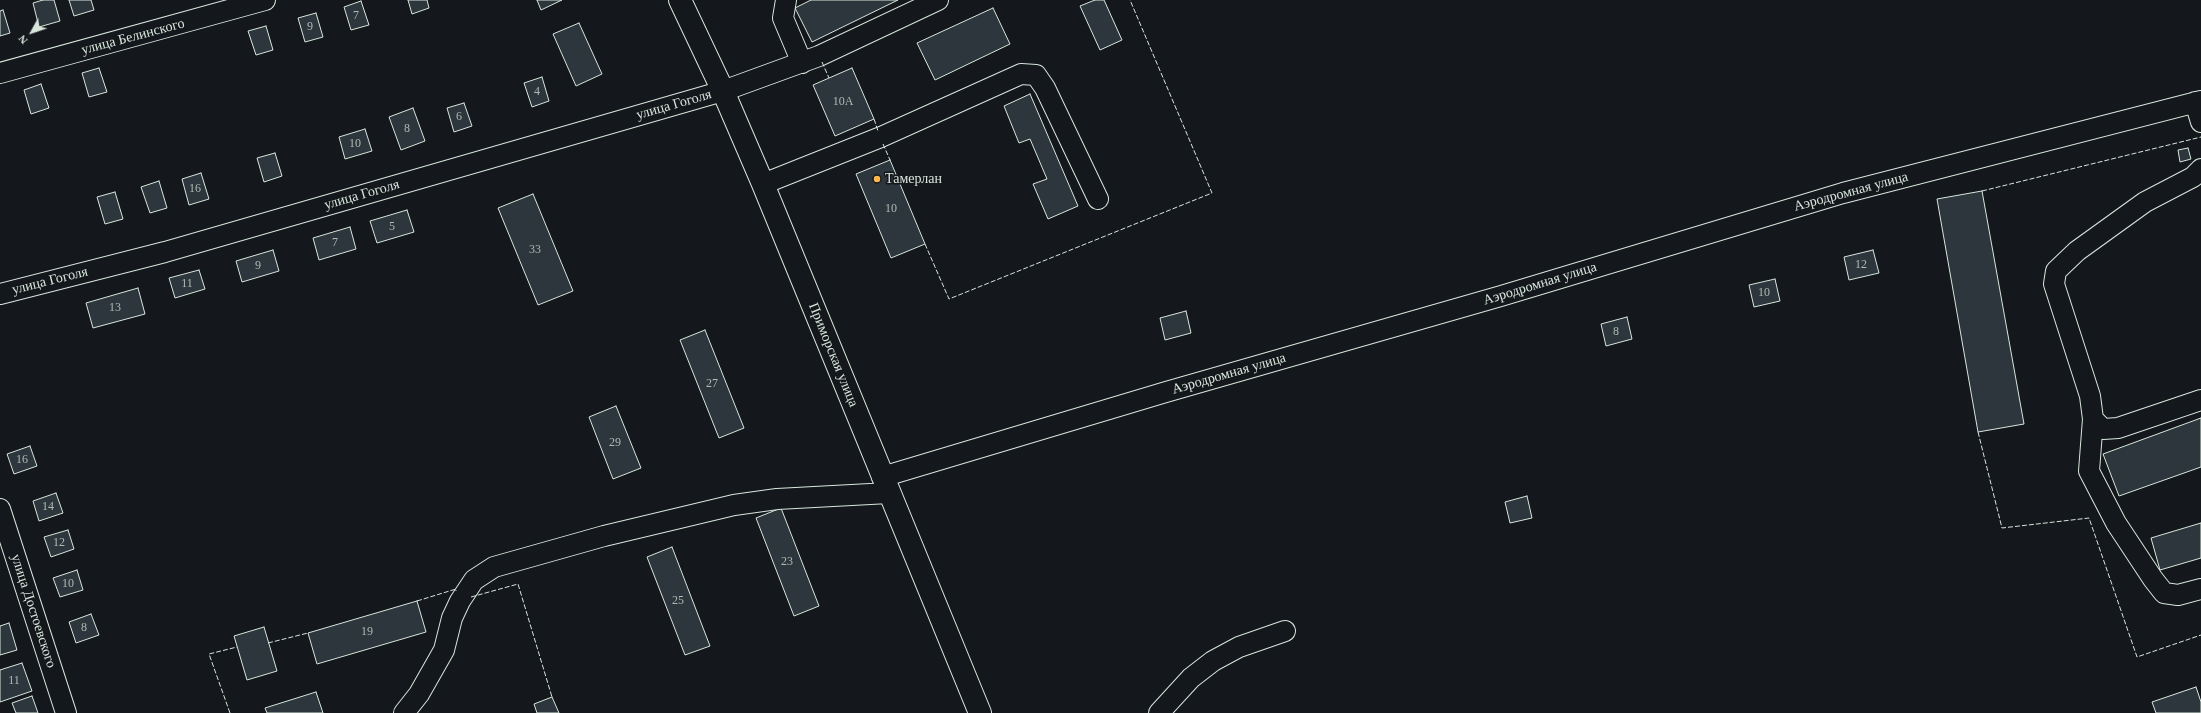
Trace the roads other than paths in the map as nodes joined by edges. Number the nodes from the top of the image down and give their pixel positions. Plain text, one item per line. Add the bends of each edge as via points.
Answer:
1 (266, 0) edge
2 (680, 0) edge
3 (786, 0) edge
4 (938, 0) edge
5 (802, 63) junction
6 (0, 73) edge
7 (723, 91) junction
8 (2198, 101) edge
9 (2201, 122) edge
10 (2201, 169) edge
11 (763, 184) junction
12 (1098, 199) dead end
13 (0, 294) edge
14 (2201, 400) edge
15 (2093, 419) junction
16 (886, 485) junction
17 (0, 509) edge
18 (2201, 589) edge
19 (1285, 631) dead end
20 (66, 713) edge
21 (404, 713) edge
22 (980, 713) edge
23 (1159, 713) edge

1 - 6 lane, улица Белинского
2 - 7 main road, Приморская улица
3 - 5 lane via 783,18
4 - 5 lane, улица Гоголя
5 - 7 lane, улица Гоголя
7 - 11 main road, Приморская улица
7 - 13 lane, улица Гоголя via 165,252
8 - 9 lane
8 - 16 lane, Аэродромная улица via 1843,193 1501,296 1159,394
10 - 15 lane via 2194,176 2145,202 2077,251 2056,271 2054,284 2090,396
11 - 12 lane via 881,137 1021,74 1036,75 1045,88
11 - 16 main road, Приморская улица
14 - 15 lane via 2118,428 2103,429
15 - 18 lane via 2088,471 2116,524 2164,593 2178,595
16 - 21 lane, Аэродромная улица via 734,505 604,536 494,567 474,580 460,601 452,618 444,650 419,694
16 - 22 main road, Приморская улица
17 - 20 lane, улица Достоевского
19 - 23 lane via 1239,647 1213,661 1191,678

